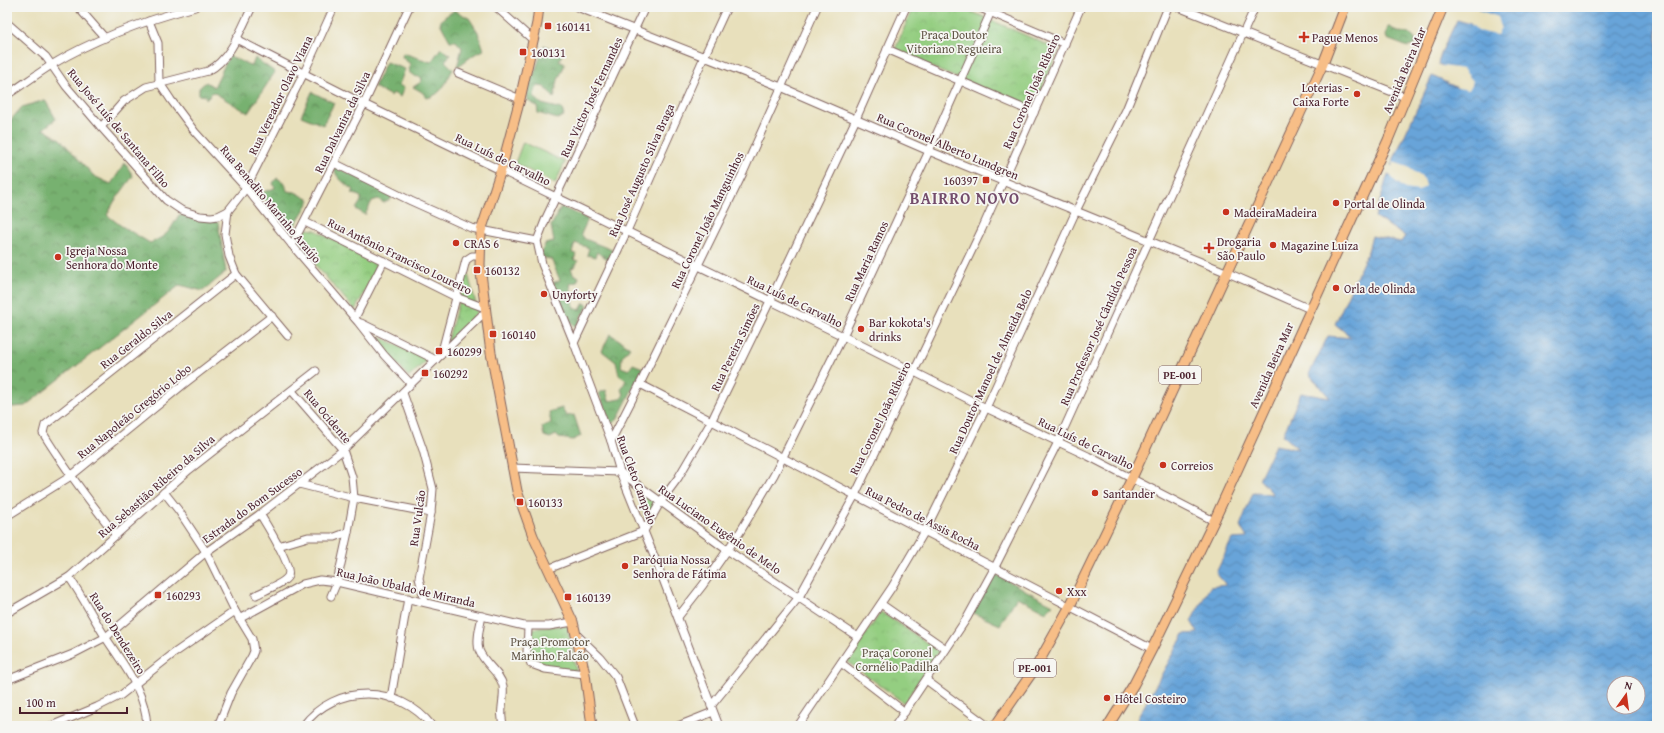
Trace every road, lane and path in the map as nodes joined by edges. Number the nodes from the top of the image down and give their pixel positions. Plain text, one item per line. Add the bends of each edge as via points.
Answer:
1 (78, 7) edge
2 (195, 7) edge
3 (252, 7) edge
4 (334, 7) edge
5 (409, 7) edge
6 (496, 7) edge
7 (539, 7) edge
8 (544, 7) edge
9 (577, 7) edge
10 (645, 7) edge
11 (728, 7) edge
12 (817, 7) edge
13 (906, 7) edge
14 (978, 7) edge
15 (1081, 7) edge
16 (1168, 7) edge
17 (1178, 7) edge
18 (1255, 7) edge
19 (1345, 7) edge
20 (1443, 7) edge
21 (992, 10) edge
22 (149, 21) junction
23 (537, 23) junction
24 (7, 24) edge
25 (634, 30) junction
26 (1244, 33) junction
27 (105, 38) junction
28 (236, 39) junction
29 (533, 40) junction
30 (1065, 44) junction
31 (887, 49) junction
32 (704, 57) junction
33 (52, 64) junction
34 (1323, 64) junction
35 (304, 73) junction
36 (458, 73) dead end
37 (960, 81) junction
38 (159, 82) junction
39 (781, 87) junction
40 (7, 95) edge
41 (1405, 97) junction
42 (520, 98) junction
43 (364, 104) junction
44 (1034, 113) junction
45 (856, 119) junction
46 (101, 127) junction
47 (929, 151) junction
48 (334, 163) junction
49 (501, 170) junction
50 (1003, 182) junction
51 (246, 188) junction
52 (557, 197) junction
53 (228, 210) junction
54 (1076, 211) junction
55 (305, 222) junction
56 (481, 231) junction
57 (627, 231) junction
58 (1148, 240) junction
59 (537, 241) junction
60 (292, 245) junction
61 (479, 256) junction
62 (384, 261) junction
63 (697, 266) junction
64 (1228, 273) junction
65 (236, 274) junction
66 (456, 297) junction
67 (770, 301) junction
68 (1310, 309) junction
69 (485, 310) junction
70 (272, 316) junction
71 (357, 320) junction
72 (288, 336) dead end
73 (843, 336) junction
74 (574, 342) junction
75 (438, 357) junction
76 (316, 371) dead end
77 (914, 372) junction
78 (411, 384) junction
79 (640, 384) junction
80 (292, 391) junction
81 (403, 393) junction
82 (986, 408) junction
83 (711, 422) junction
84 (612, 441) junction
85 (1058, 442) junction
86 (343, 450) junction
87 (782, 457) junction
88 (512, 468) junction
89 (620, 472) junction
90 (71, 476) junction
91 (1132, 478) junction
92 (299, 484) junction
93 (164, 492) junction
94 (855, 495) junction
95 (354, 498) junction
96 (661, 501) junction
97 (431, 513) junction
98 (260, 514) junction
99 (7, 516) edge
100 (1214, 521) junction
101 (925, 530) junction
102 (644, 531) junction
103 (348, 532) junction
104 (116, 535) junction
105 (278, 546) junction
106 (727, 550) junction
107 (206, 552) junction
108 (995, 567) junction
109 (548, 569) junction
110 (69, 577) junction
111 (337, 582) junction
112 (256, 595) dead end
113 (331, 596) dead end
114 (798, 597) junction
115 (408, 598) junction
116 (425, 602) junction
117 (881, 604) junction
118 (1070, 606) junction
119 (235, 611) junction
120 (7, 613) edge
121 (482, 616) junction
122 (678, 618) junction
123 (240, 619) junction
124 (573, 622) junction
125 (528, 627) junction
126 (576, 634) junction
127 (858, 637) junction
128 (106, 638) junction
129 (946, 649) junction
130 (1152, 649) junction
131 (841, 663) junction
132 (585, 674) junction
133 (7, 680) edge
134 (926, 680) junction
135 (136, 682) junction
136 (391, 698) junction
137 (712, 709) junction
138 (904, 712) junction
139 (51, 726) edge
140 (147, 726) edge
141 (218, 726) edge
142 (303, 726) edge
143 (432, 726) edge
144 (504, 726) edge
145 (592, 726) edge
146 (635, 726) edge
147 (678, 726) edge
148 (719, 726) edge
149 (798, 726) edge
150 (895, 726) edge
151 (988, 726) edge
152 (995, 726) edge
153 (1108, 726) edge

1 - 27 street
2 - 22 street
3 - 28 street
4 - 35 street, Rua Vereador Olavo Viana
5 - 43 street, Rua Dalvanira da Silva
6 - 29 street
7 - 23 main road
8 - 23 main road
9 - 25 street, Rua Coronel Alberto Lundgren
10 - 25 street, Rua Victor José Fernandes
11 - 32 street, Rua José Augusto Silva Braga
12 - 39 street, Rua Coronel João Manguinhos
13 - 31 street, Rua Pereira Simões
14 - 21 street
15 - 30 street, Rua Coronel João Ribeiro
16 - 54 street, Rua Doutor Manoel de Almeida Belo via 1126,110
17 - 26 street
18 - 26 street, Rua Professor José Cândido Pessoa
19 - 34 main road, PE-001
20 - 41 main road, Avenida Beira Mar
21 - 30 street
21 - 37 street, Rua Maria Ramos
22 - 27 street
22 - 38 street via 158,43
23 - 29 main road
24 - 33 street, Rua José Luís de Santana Filho
25 - 32 street, Rua Coronel Alberto Lundgren
25 - 52 street, Rua Victor José Fernandes
26 - 34 street
26 - 58 street, Rua Professor José Cândido Pessoa
27 - 33 street
28 - 35 street, Rua Luís de Carvalho
28 - 38 street via 220,62 208,71
29 - 42 main road
30 - 44 street, Rua Coronel João Ribeiro
31 - 37 street
31 - 45 street, Rua Pereira Simões
32 - 39 street, Rua Coronel Alberto Lundgren
32 - 57 street, Rua José Augusto Silva Braga
33 - 40 street
33 - 46 street, Rua José Luís de Santana Filho via 66,86
34 - 41 street
34 - 64 main road, PE-001
35 - 43 street, Rua Luís de Carvalho
35 - 51 street, Rua Vereador Olavo Viana
36 - 42 street
37 - 44 street
37 - 47 street, Rua Maria Ramos
38 - 46 street via 133,94
38 - 51 street, Rua Benedito Marinho Araújo via 196,132
39 - 45 street, Rua Coronel Alberto Lundgren
39 - 63 street, Rua Coronel João Manguinhos via 743,173
41 - 68 main road, Avenida Beira Mar via 1388,140
42 - 49 main road
43 - 48 street, Rua Dalvanira da Silva
43 - 49 street, Rua Luís de Carvalho
44 - 50 street, Rua Coronel João Ribeiro
45 - 47 street, Rua Coronel Alberto Lundgren
45 - 67 street, Rua Pereira Simões
46 - 53 street, Rua José Luís de Santana Filho via 166,200 181,210 200,216 218,216
47 - 50 street, Rua Coronel Alberto Lundgren
47 - 73 street, Rua Maria Ramos
48 - 55 street, Rua Dalvanira da Silva
48 - 56 street via 411,201
49 - 52 street, Rua Luís de Carvalho
49 - 56 main road
50 - 54 street, Rua Coronel Alberto Lundgren
50 - 77 street, Rua Coronel João Ribeiro
51 - 53 street, Rua Vereador Olavo Viana
51 - 60 street, Rua Benedito Marinho Araújo
52 - 57 street, Rua Luís de Carvalho
52 - 59 street
53 - 65 street via 225,234
54 - 58 street, Rua Coronel Alberto Lundgren
54 - 82 street, Rua Doutor Manoel de Almeida Belo
55 - 60 street, Rua Dalvanira da Silva
55 - 62 street, Rua Antônio Francisco Loureiro
56 - 59 street
56 - 61 main road
57 - 63 street, Rua Luís de Carvalho
57 - 74 street, Rua José Augusto Silva Braga
58 - 64 street, Rua Coronel Alberto Lundgren
58 - 85 street, Rua Professor José Cândido Pessoa
59 - 74 street, Rua Cleto Campelo via 542,264
60 - 71 street, Rua Benedito Marinho Araújo
61 - 66 street via 472,256 466,260
61 - 69 main road
62 - 66 street, Rua Antônio Francisco Loureiro
62 - 71 street
63 - 67 street, Rua Luís de Carvalho
63 - 79 street, Rua Coronel João Manguinhos
64 - 68 street, Rua Coronel Alberto Lundgren
64 - 91 main road, PE-001
65 - 70 street
65 - 90 street, Rua Geraldo Silva via 45,425 43,433
66 - 69 street, Rua Antônio Francisco Loureiro
66 - 75 street
67 - 73 street, Rua Luís de Carvalho
67 - 83 street, Rua Pereira Simões
68 - 100 main road, Avenida Beira Mar
69 - 75 street, Estrada do Bom Sucesso
69 - 88 main road
70 - 72 street
70 - 90 street, Rua Napoleão Gregório Lobo
71 - 75 street
71 - 78 street, Rua Benedito Marinho Araújo
73 - 77 street, Rua Luís de Carvalho
73 - 87 street, Rua Maria Ramos
74 - 84 street, Rua Cleto Campelo
75 - 78 street, Estrada do Bom Sucesso
76 - 80 street, Rua Sebastião Ribeiro da Silva
77 - 82 street, Rua Luís de Carvalho
77 - 94 street, Rua Coronel João Ribeiro
78 - 81 street, Estrada do Bom Sucesso
79 - 83 street, Rua Pedro de Assis Rocha
79 - 84 street, Rua Coronel João Manguinhos
80 - 86 street, Rua Ocidente
80 - 93 street, Rua Sebastião Ribeiro da Silva
81 - 86 street, Estrada do Bom Sucesso
81 - 97 street, Rua Vulcão via 432,481
82 - 85 street, Rua Luís de Carvalho
82 - 101 street, Rua Doutor Manoel de Almeida Belo
83 - 87 street, Rua Pedro de Assis Rocha
83 - 96 street, Rua Pereira Simões via 678,478
84 - 89 street, Rua Cleto Campelo
85 - 91 street, Rua Luís de Carvalho
85 - 108 street, Rua Professor José Cândido Pessoa
86 - 92 street, Estrada do Bom Sucesso
86 - 95 street, Rua Ocidente via 352,477
87 - 94 street, Rua Pedro de Assis Rocha
87 - 106 street, Rua Maria Ramos via 762,498
88 - 89 street
88 - 109 main road via 521,505
89 - 96 street, Rua Luciano Eugênio de Melo
89 - 102 street, Rua Cleto Campelo
90 - 99 street, Rua Napoleão Gregório Lobo
90 - 104 street
91 - 100 street, Rua Luís de Carvalho
91 - 118 main road, PE-001
92 - 95 street
92 - 98 street, Estrada do Bom Sucesso
93 - 104 street, Rua Sebastião Ribeiro da Silva
93 - 107 street
94 - 101 street, Rua Pedro de Assis Rocha
94 - 114 street, Rua Coronel João Ribeiro
95 - 97 street
95 - 103 street, Rua Ocidente
96 - 102 street, Rua Pereira Simões
96 - 106 street, Rua Luciano Eugênio de Melo
97 - 116 street, Rua Vulcão via 419,578
98 - 105 street
98 - 107 street, Estrada do Bom Sucesso
100 - 130 main road, Avenida Beira Mar
101 - 108 street, Rua Pedro de Assis Rocha
101 - 117 street, Rua Doutor Manoel de Almeida Belo
102 - 109 street
102 - 122 street, Rua Cleto Campelo
103 - 105 street via 335,537 308,537
103 - 111 street, Rua Ocidente
104 - 110 street, Rua Sebastião Ribeiro da Silva
105 - 112 street via 288,567 289,576
106 - 114 street, Rua Luciano Eugênio de Melo
106 - 122 street, Rua Maria Ramos
107 - 119 street
107 - 128 street, Estrada do Bom Sucesso
108 - 118 street, Rua Pedro de Assis Rocha
108 - 129 street, Rua Professor José Cândido Pessoa via 967,618
109 - 124 main road
110 - 120 street, Rua Sebastião Ribeiro da Silva
110 - 128 street, Rua do Dendezeiro
111 - 113 street, Rua Ocidente
111 - 115 street, Rua João Ubaldo de Miranda
111 - 123 street, Rua João Ubaldo de Miranda via 320,580 303,584
114 - 127 street, Rua Luciano Eugênio de Melo
114 - 137 street, Rua Coronel João Ribeiro
115 - 116 street, Rua João Ubaldo de Miranda
115 - 136 street
116 - 121 street, Rua João Ubaldo de Miranda
117 - 127 street, Rua Doutor Manoel de Almeida Belo
117 - 129 street
118 - 130 street, Rua Pedro de Assis Rocha
118 - 152 main road, PE-001 via 1036,667
119 - 123 street
119 - 135 street
121 - 125 street, Rua João Ubaldo de Miranda
121 - 144 street via 479,650 502,683
122 - 137 street, Rua Cleto Campelo
123 - 141 street via 254,643 254,651 231,694
124 - 125 street, Rua João Ubaldo de Miranda
124 - 126 main road
125 - 132 street via 527,653 530,664 545,669
126 - 132 main road
126 - 146 street via 616,677
127 - 131 street, Rua Doutor Manoel de Almeida Belo
128 - 133 street, Estrada do Bom Sucesso
128 - 135 street, Rua do Dendezeiro
129 - 134 street, Rua Professor José Cândido Pessoa
130 - 153 main road, Avenida Beira Mar
131 - 138 street
131 - 149 street, Rua Doutor Manoel de Almeida Belo
132 - 145 main road
134 - 138 street, Rua Professor José Cândido Pessoa
134 - 151 street
135 - 139 street via 121,695
135 - 140 street, Rua do Dendezeiro
136 - 142 street via 360,694 337,699 316,712
136 - 143 street via 414,708
137 - 147 street, Rua Coronel João Ribeiro
137 - 148 street, Rua Cleto Campelo
138 - 150 street, Rua Professor José Cândido Pessoa

